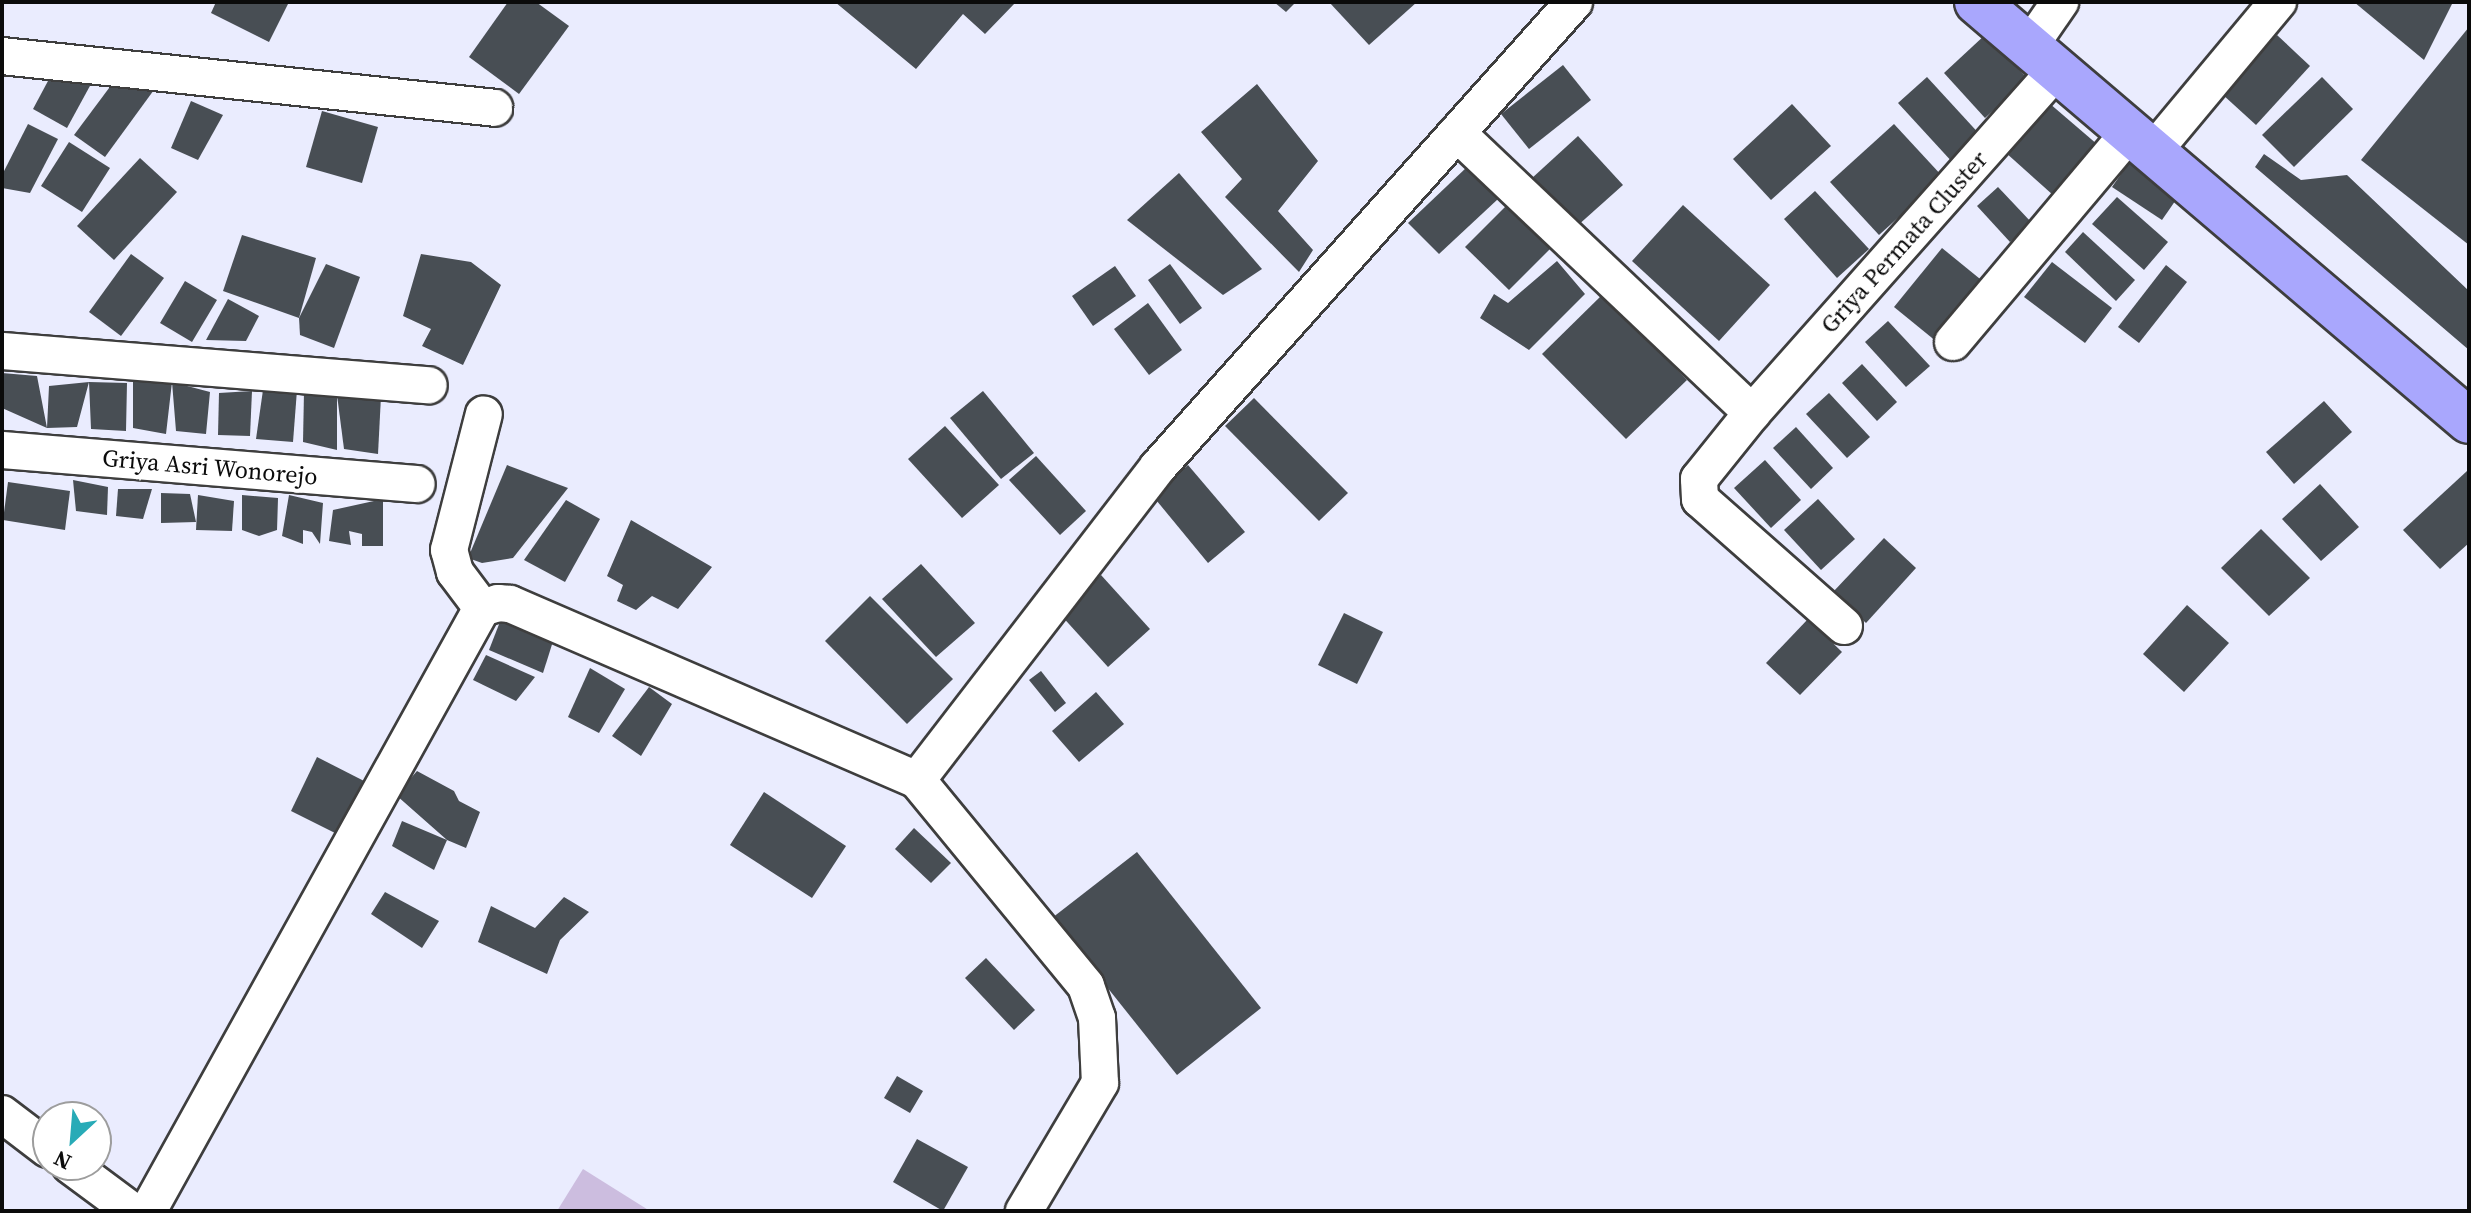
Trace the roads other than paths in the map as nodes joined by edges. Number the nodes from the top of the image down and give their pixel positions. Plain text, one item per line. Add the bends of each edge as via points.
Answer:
1 (1574, 2) edge
2 (1977, 2) edge
3 (2060, 2) edge
4 (2278, 2) edge
5 (2, 56) edge
6 (2043, 59) junction
7 (494, 108) dead end
8 (1457, 133) junction
9 (2141, 143) junction
10 (1953, 342) dead end
11 (2, 351) edge
12 (429, 385) dead end
13 (1752, 413) junction
14 (484, 414) dead end
15 (2469, 421) edge
16 (2, 450) edge
17 (417, 484) dead end
18 (482, 608) junction
19 (1844, 626) dead end
20 (917, 780) junction
21 (2, 1114) edge
22 (32, 1137) edge
23 (92, 1181) edge
24 (132, 1211) edge
25 (148, 1211) edge
26 (1024, 1211) edge

1 - 8 street
2 - 6 main road
3 - 6 street, Griya Permata Cluster
4 - 9 street
5 - 7 street
6 - 9 main road
6 - 13 street, Griya Permata Cluster
8 - 13 street
8 - 20 street via 1158,467
9 - 10 street
9 - 15 main road
11 - 12 street
13 - 19 street, Griya Permata Cluster via 1703,471 1697,489 1700,499
14 - 18 street via 449,550 455,572
16 - 17 street, Griya Asri Wonorejo
18 - 20 street via 510,604
18 - 25 street
20 - 26 street via 1086,986 1097,1018 1100,1083
21 - 22 street
23 - 24 street

